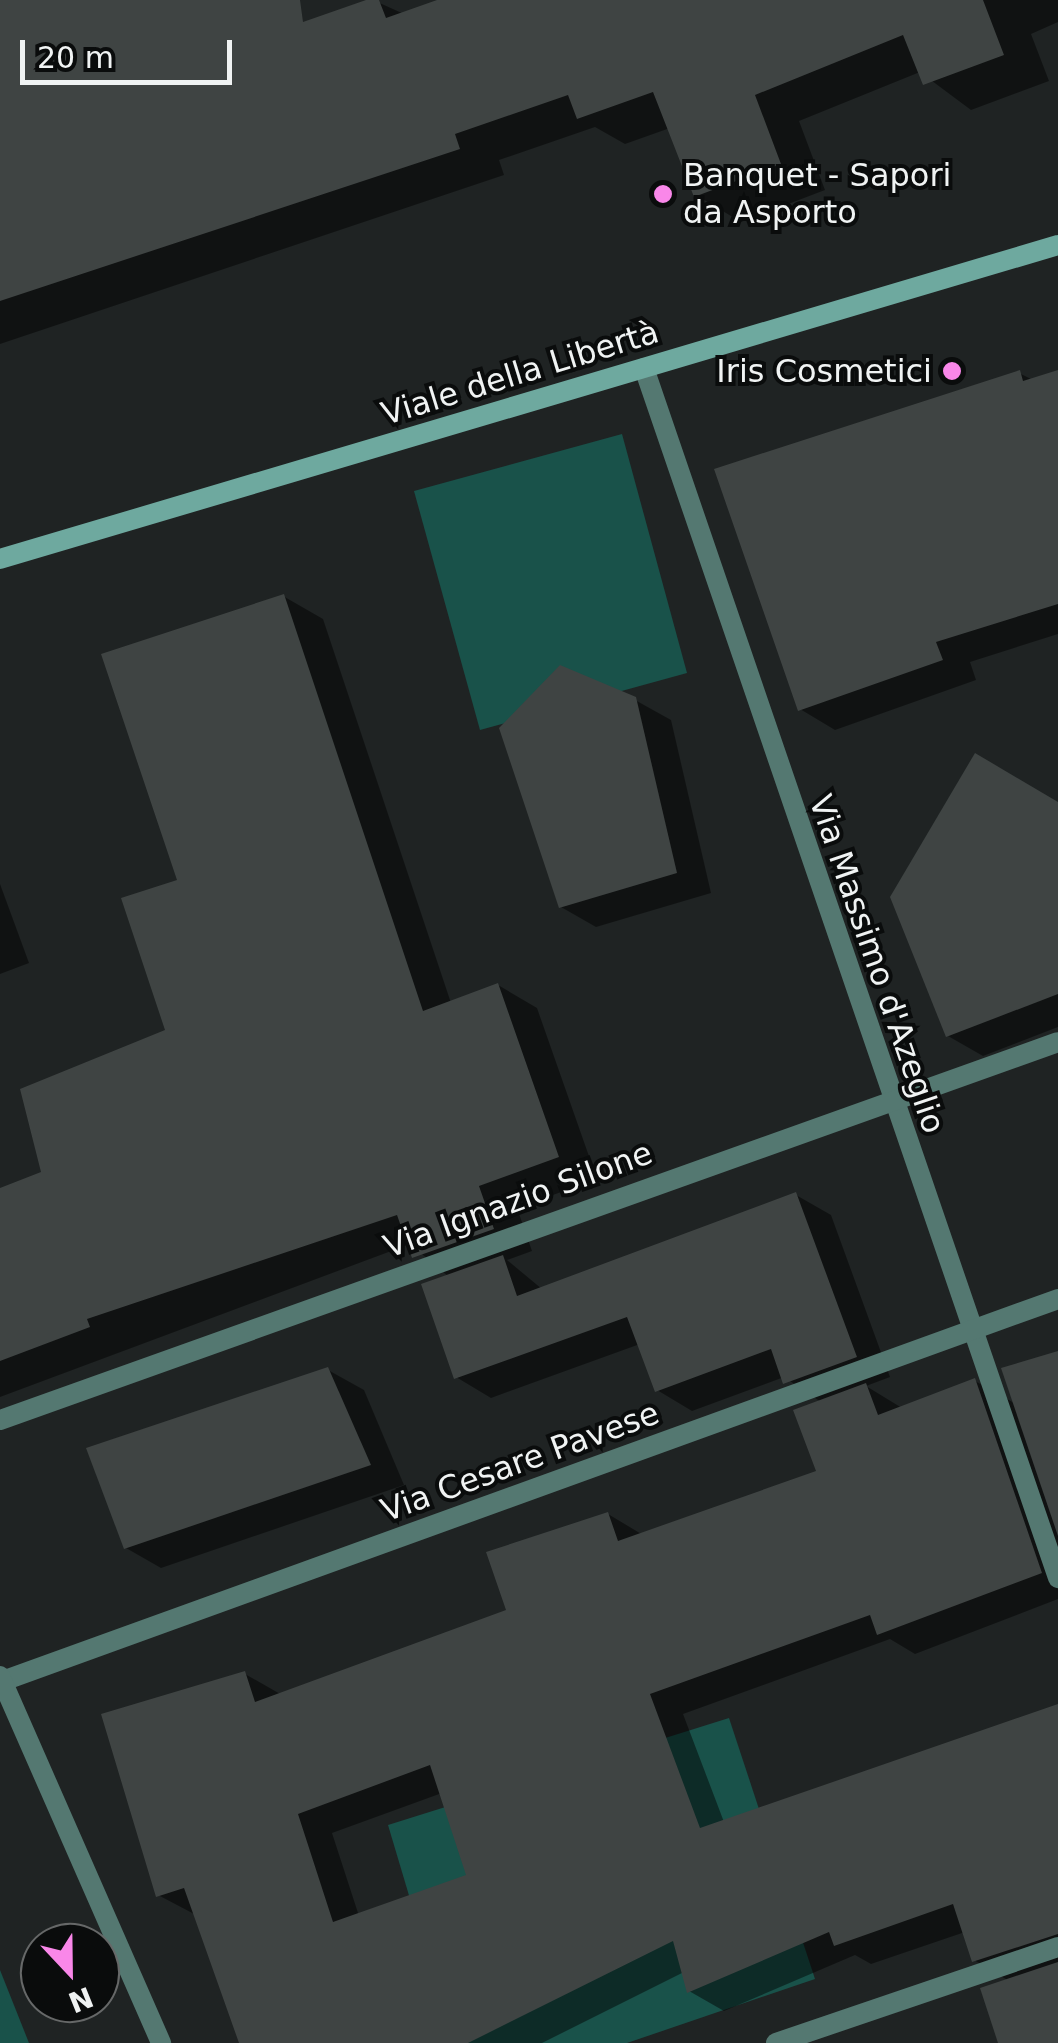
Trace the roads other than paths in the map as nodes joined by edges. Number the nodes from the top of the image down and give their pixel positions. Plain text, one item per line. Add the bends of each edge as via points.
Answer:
1 (1058, 245) edge
2 (644, 368) junction
3 (0, 559) edge
4 (1058, 1042) edge
5 (889, 1097) junction
6 (1058, 1299) edge
7 (976, 1328) junction
8 (0, 1420) edge
9 (1058, 1578) edge
10 (1, 1680) edge
11 (1058, 1948) edge
12 (160, 2043) edge
13 (776, 2043) edge

1 - 2 main road, Viale della Libertà
2 - 3 main road, Viale della Libertà
2 - 5 street, Via Massimo d'Azeglio
4 - 5 street, Via Ignazio Silone
5 - 7 street, Via Massimo d'Azeglio
5 - 8 street, Via Ignazio Silone
6 - 7 street, Via Cesare Pavese
7 - 9 street, Via Massimo d'Azeglio
7 - 10 street, Via Cesare Pavese
10 - 12 street
11 - 13 street

